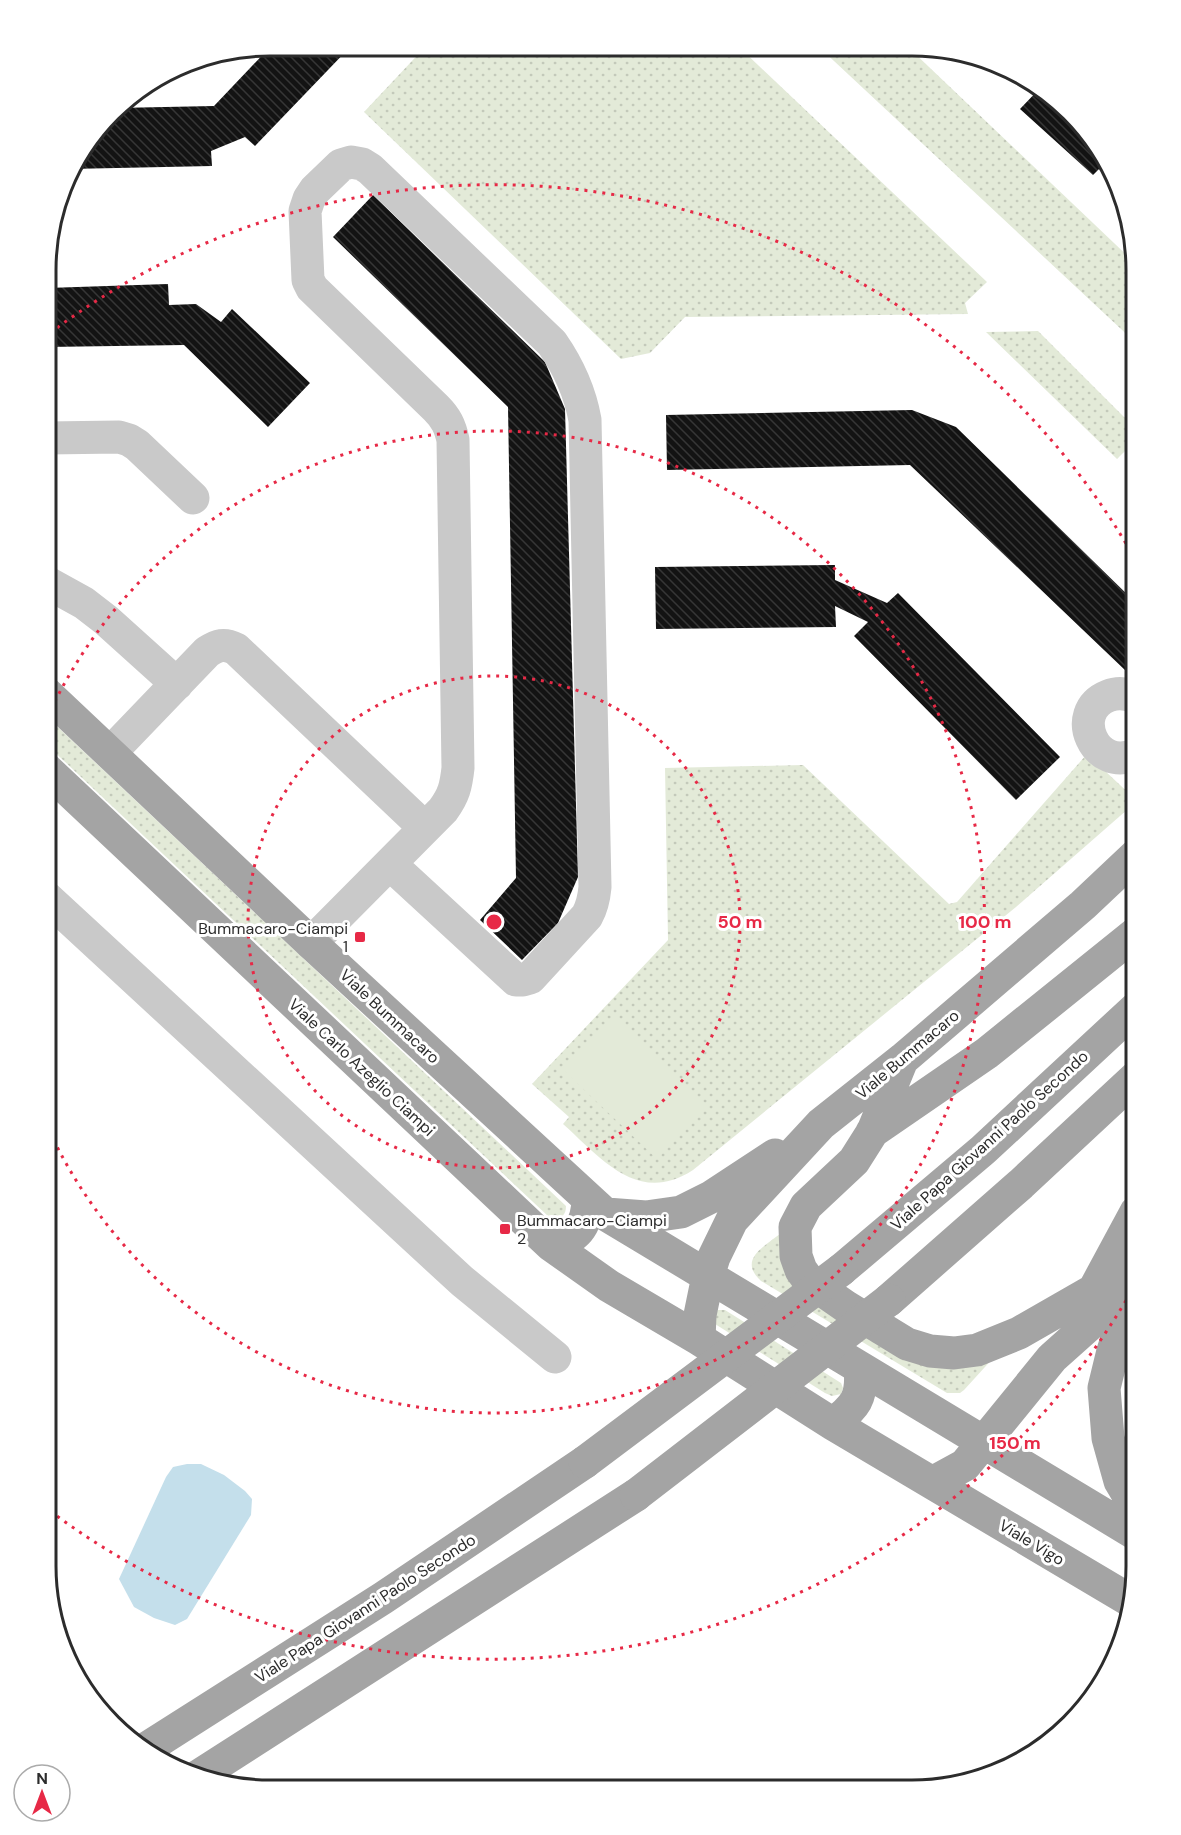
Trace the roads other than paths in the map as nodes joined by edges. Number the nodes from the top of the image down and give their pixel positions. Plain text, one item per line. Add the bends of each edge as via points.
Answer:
1 (56, 438) edge
2 (193, 498) dead end
3 (56, 588) edge
4 (177, 684) junction
5 (1126, 694) edge
6 (56, 702) edge
7 (110, 753) junction
8 (1126, 757) edge
9 (56, 778) edge
10 (425, 828) junction
11 (390, 864) junction
12 (1126, 864) edge
13 (56, 906) edge
14 (1126, 941) edge
15 (311, 943) junction
16 (1126, 1017) edge
17 (903, 1059) junction
18 (1126, 1086) edge
19 (821, 1124) junction
20 (873, 1131) junction
21 (596, 1207) junction
22 (1126, 1223) edge
23 (1126, 1231) edge
24 (551, 1245) junction
25 (711, 1267) junction
26 (1126, 1281) edge
27 (1126, 1287) edge
28 (1094, 1290) junction
29 (1126, 1308) edge
30 (1033, 1324) junction
31 (699, 1339) junction
32 (555, 1357) dead end
33 (1052, 1358) junction
34 (860, 1369) junction
35 (833, 1424) junction
36 (984, 1443) junction
37 (932, 1483) junction
38 (1126, 1491) edge
39 (1126, 1528) edge
40 (1123, 1596) edge
41 (153, 1744) edge
42 (208, 1770) edge

1 - 2 street via 129,440
3 - 4 street via 106,620
4 - 7 street
4 - 10 street via 218,645 236,649
5 - 8 street via 1103,698 1095,705 1088,724 1089,735 1101,752
6 - 7 main road, Viale Bummacaro
7 - 15 main road, Viale Bummacaro
9 - 24 main road, Viale Carlo Azeglio Ciampi
10 - 11 street
10 - 11 street via 452,799 458,768 453,440 445,417 308,280 309,199 341,165 351,162 370,169 552,343 577,390 585,420 594,875 591,908 530,978 516,980
11 - 15 street
12 - 17 main road, Viale Bummacaro
13 - 32 street via 462,1281
14 - 20 main road via 987,1053
15 - 21 main road, Viale Bummacaro
16 - 41 main road, Viale Papa Giovanni Paolo Secondo, bridge via 983,1150 840,1270 585,1462 373,1605
17 - 19 main road, Viale Bummacaro
17 - 20 main road
18 - 42 main road, bridge via 889,1300 636,1495
19 - 21 main road via 711,1197 681,1212 646,1217
19 - 25 main road, Viale Bummacaro via 732,1220
20 - 25 main road via 822,1167
20 - 30 main road via 854,1161 806,1206 795,1227 796,1256 809,1281 908,1344 930,1351 977,1350
21 - 24 main road via 569,1239
21 - 25 main road, Viale Bummacaro
22 - 30 main road
23 - 28 main road
24 - 31 main road, Viale Carlo Azeglio Ciampi via 609,1286
25 - 31 main road, Viale Bummacaro
25 - 34 main road, Viale Bummacaro
26 - 28 main road
27 - 33 main road
28 - 30 main road
28 - 33 main road
29 - 38 main road via 1104,1388 1108,1438
31 - 35 main road, Viale Carlo Azeglio Ciampi
33 - 36 main road
34 - 35 main road via 858,1399
34 - 36 main road, Viale Bummacaro
35 - 37 main road, Viale Vigo
36 - 37 main road via 965,1465
36 - 39 main road, Viale Bummacaro
37 - 40 main road, Viale Vigo

